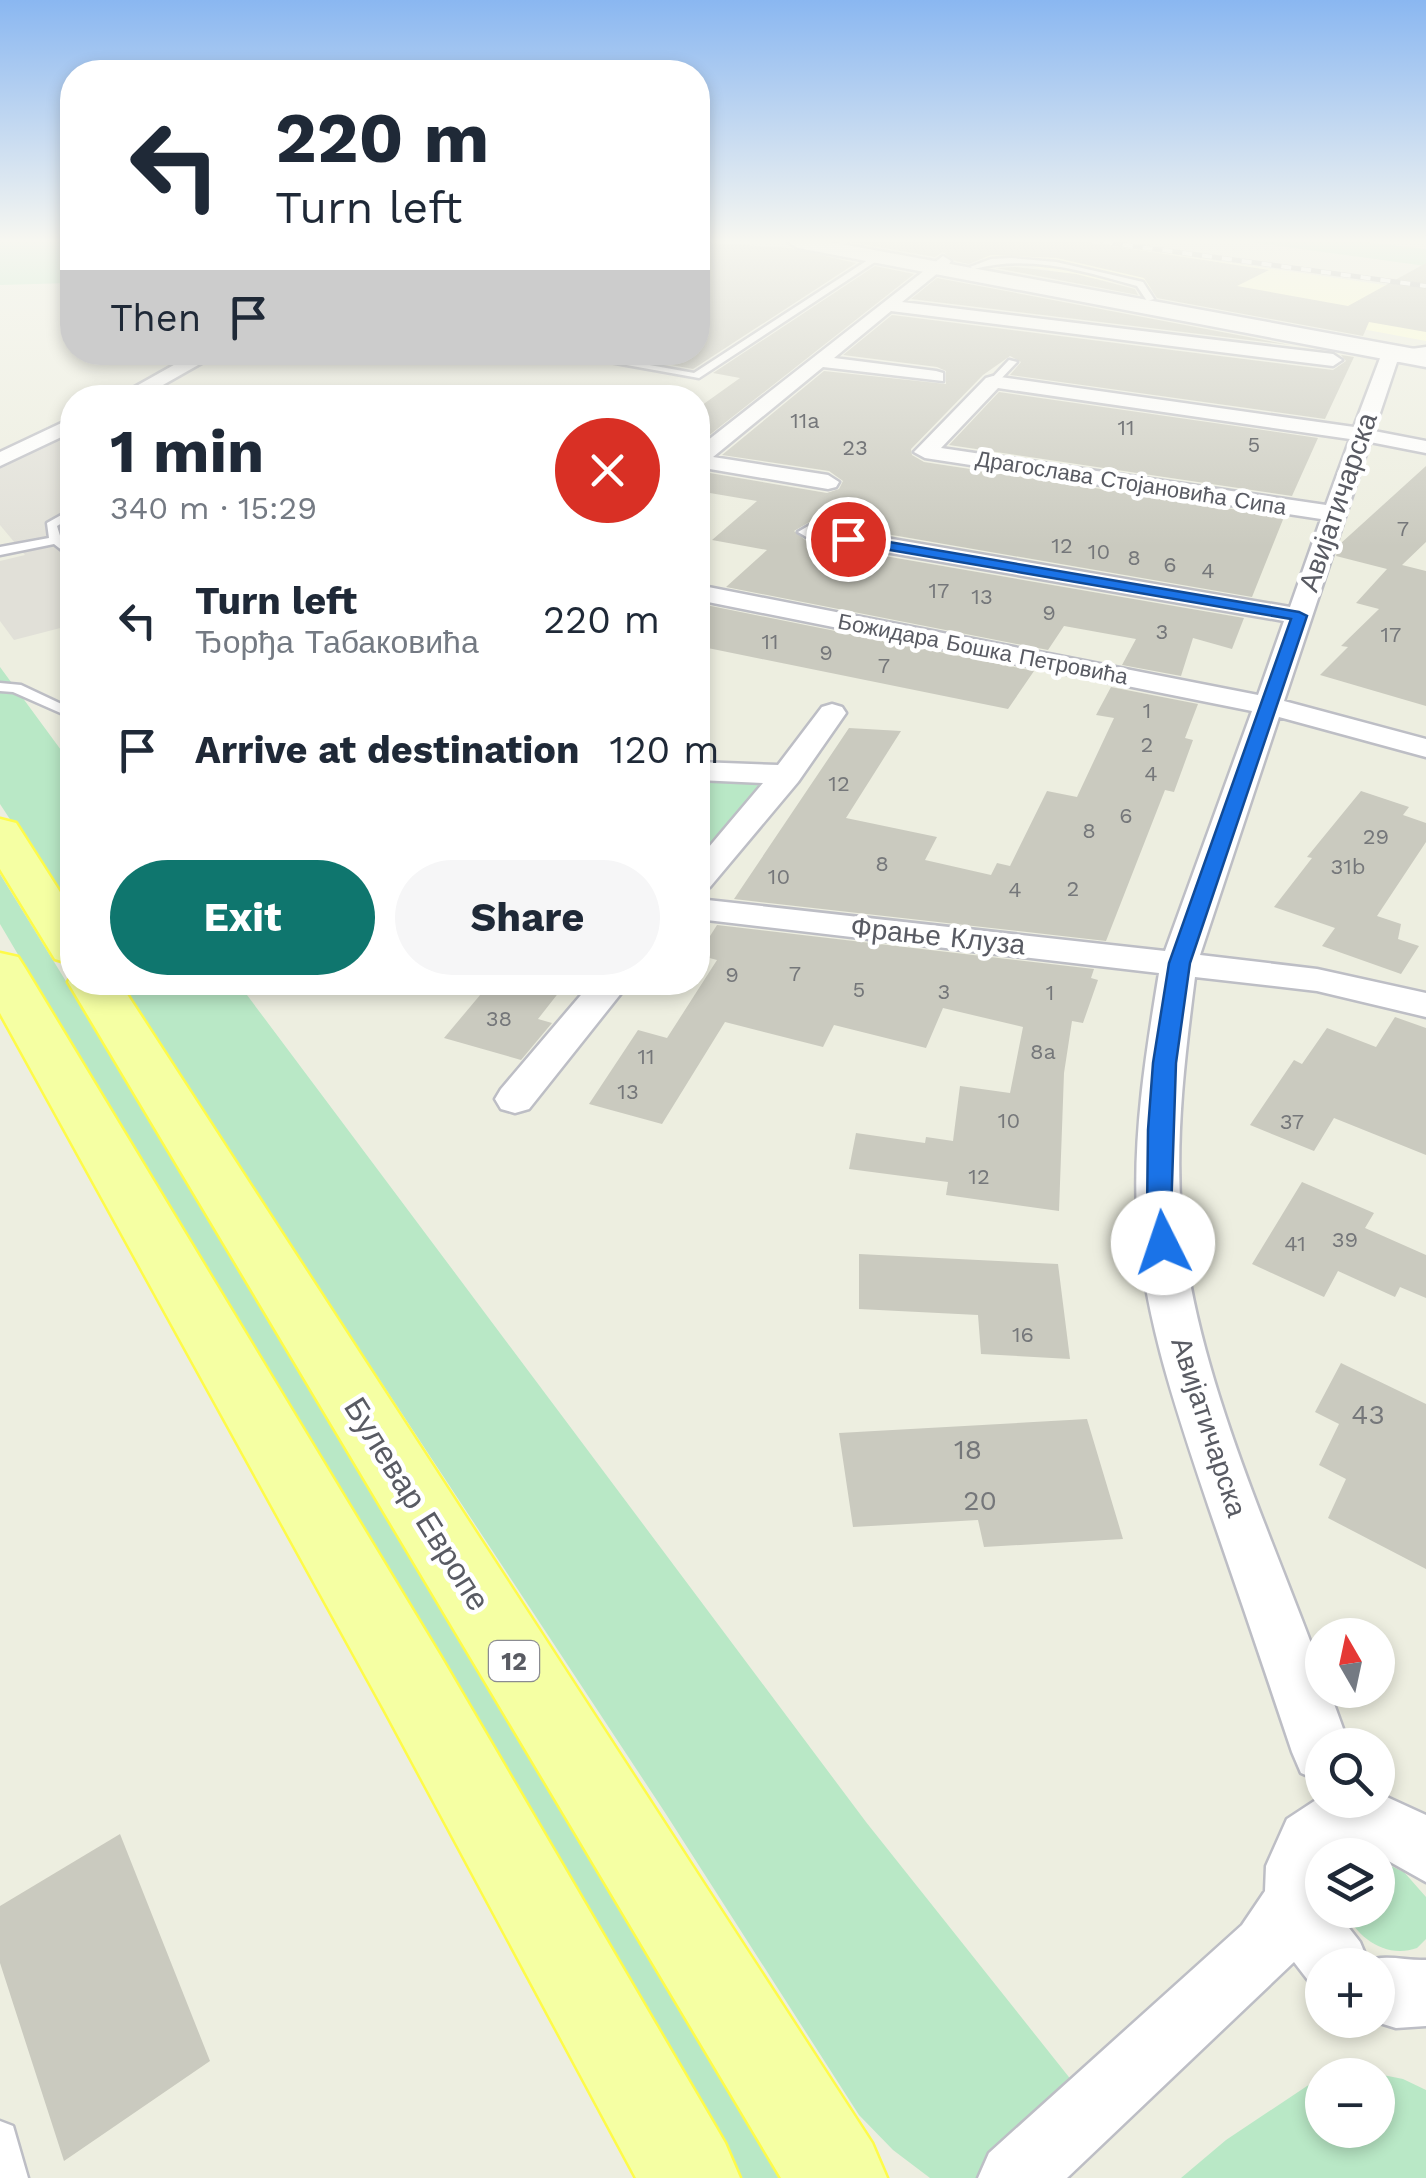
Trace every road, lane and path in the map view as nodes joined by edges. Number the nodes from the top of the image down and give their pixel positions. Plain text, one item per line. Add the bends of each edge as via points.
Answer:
1 (746, 344) edge
2 (841, 344) edge
3 (1199, 344) edge
4 (1280, 344) edge
5 (1373, 344) edge
6 (1426, 354) edge
7 (1334, 360) dead end
8 (818, 361) junction
9 (1012, 362) dead end
10 (187, 365) edge
11 (633, 365) edge
12 (1388, 369) junction
13 (1426, 372) edge
14 (936, 377) dead end
15 (992, 382) junction
16 (149, 385) edge
17 (60, 430) edge
18 (1359, 434) junction
19 (1426, 448) edge
20 (710, 450) edge
21 (0, 460) edge
22 (710, 462) edge
23 (828, 482) dead end
24 (1337, 514) junction
25 (60, 520) edge
26 (810, 532) dead end
27 (56, 540) junction
28 (60, 544) edge
29 (0, 551) edge
30 (710, 594) edge
31 (1299, 616) junction
32 (0, 687) edge
33 (1269, 706) junction
34 (60, 708) edge
35 (832, 713) dead end
36 (1426, 748) edge
37 (710, 772) edge
38 (787, 775) junction
39 (0, 832) edge
40 (710, 866) edge
41 (710, 910) edge
42 (60, 913) edge
43 (1179, 963) junction
44 (0, 968) edge
45 (101, 995) edge
46 (601, 995) edge
47 (1426, 1005) edge
48 (516, 1099) dead end
49 (1313, 1728) edge
50 (1333, 1818) edge
51 (1366, 1818) edge
52 (1426, 1851) edge
53 (1305, 1941) edge
54 (1426, 1992) edge
55 (1395, 1994) edge
56 (0, 2139) edge
57 (10, 2178) edge
58 (690, 2178) edge
59 (837, 2178) edge
60 (1014, 2178) edge

1 - 11 lane via 696,376
2 - 8 street
3 - 7 street
4 - 12 main road
5 - 6 main road
6 - 12 main road
8 - 14 street
8 - 20 street
9 - 15 lane
10 - 16 street
12 - 13 main road
12 - 18 street, Авијатичарска
15 - 18 street
15 - 24 street, Драгослава Стојановића Сипа via 926,452
17 - 21 street
18 - 19 street
18 - 24 street, Авијатичарска
22 - 23 street
24 - 31 street, Авијатичарска
25 - 27 lane via 51,526
26 - 31 street
27 - 28 lane
27 - 29 lane
30 - 33 street, Божидара Бошка Петровића
31 - 33 street, Авијатичарска
32 - 34 lane
33 - 36 street, Божидара Бошка Петровића
33 - 43 street, Авијатичарска
35 - 38 street
37 - 38 street
38 - 40 street
39 - 42 main road
41 - 43 street, Фрање Клуза
43 - 47 street, Фрање Клуза via 1317,980
43 - 49 street, Авијатичарска via 1160,1130 1159,1214 1170,1302 1203,1417
44 - 58 main road
45 - 59 main road, Булевар Европе / 12
46 - 48 street
50 - 53 street via 1300,1850 1294,1881
51 - 52 street
53 - 60 street
54 - 55 street
56 - 57 lane

